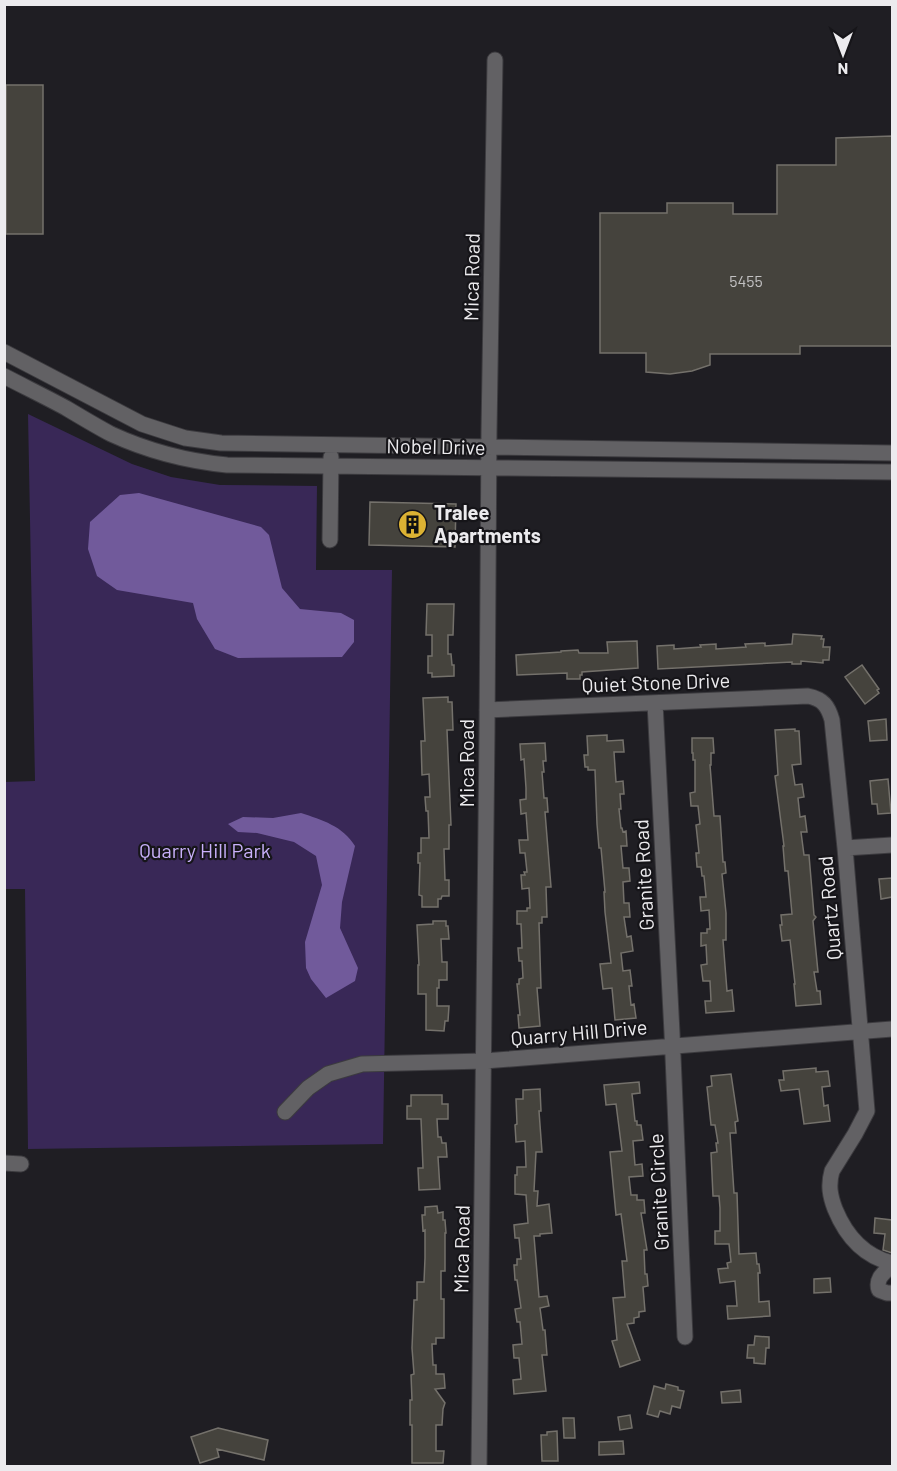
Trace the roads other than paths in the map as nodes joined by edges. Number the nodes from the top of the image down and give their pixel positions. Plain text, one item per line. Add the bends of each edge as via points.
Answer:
1 (495, 60) dead end
2 (4, 351) edge
3 (4, 376) edge
4 (211, 442) junction
5 (331, 445) junction
6 (489, 447) junction
7 (662, 450) junction
8 (892, 453) edge
9 (210, 463) junction
10 (331, 466) junction
11 (489, 467) junction
12 (662, 469) junction
13 (892, 472) edge
14 (330, 540) dead end
15 (655, 703) junction
16 (825, 703) joint
17 (487, 710) junction
18 (892, 845) edge
19 (845, 848) junction
20 (892, 1029) edge
21 (860, 1031) junction
22 (673, 1045) junction
23 (484, 1061) junction
24 (285, 1112) dead end
25 (4, 1164) edge
26 (21, 1164) dead end
27 (892, 1264) edge
28 (892, 1293) edge
29 (685, 1338) dead end
30 (479, 1467) edge

1 - 6 street, Mica Road
2 - 4 street, Nobel Drive via 142,424
3 - 9 street, Nobel Drive via 135,444 165,455
4 - 5 street, Nobel Drive
4 - 9 street
5 - 6 street, Nobel Drive
5 - 10 street
6 - 7 street, Nobel Drive
6 - 11 street, Mica Road
7 - 8 street, Nobel Drive
7 - 12 street
9 - 10 street, Nobel Drive
10 - 11 street, Nobel Drive
10 - 14 street
11 - 12 street, Nobel Drive
11 - 17 street, Mica Road
12 - 13 street, Nobel Drive
15 - 16 street, Quiet Stone Drive via 808,696
15 - 17 street, Quiet Stone Drive
15 - 22 street, Granite Road
16 - 19 street, Quartz Road via 832,720
17 - 23 street, Mica Road
18 - 19 street
19 - 21 street, Quartz Road
20 - 21 street, Quarry Hill Drive
21 - 22 street, Quarry Hill Drive
21 - 27 street, Quartz Road via 867,1110 832,1171 830,1193 844,1229 854,1241
22 - 23 street, Quarry Hill Drive
22 - 29 street, Granite Circle
23 - 24 street, Quarry Hill Drive via 362,1064 328,1074
23 - 30 street, Mica Road
25 - 26 street
27 - 28 street via 877,1285 882,1292

